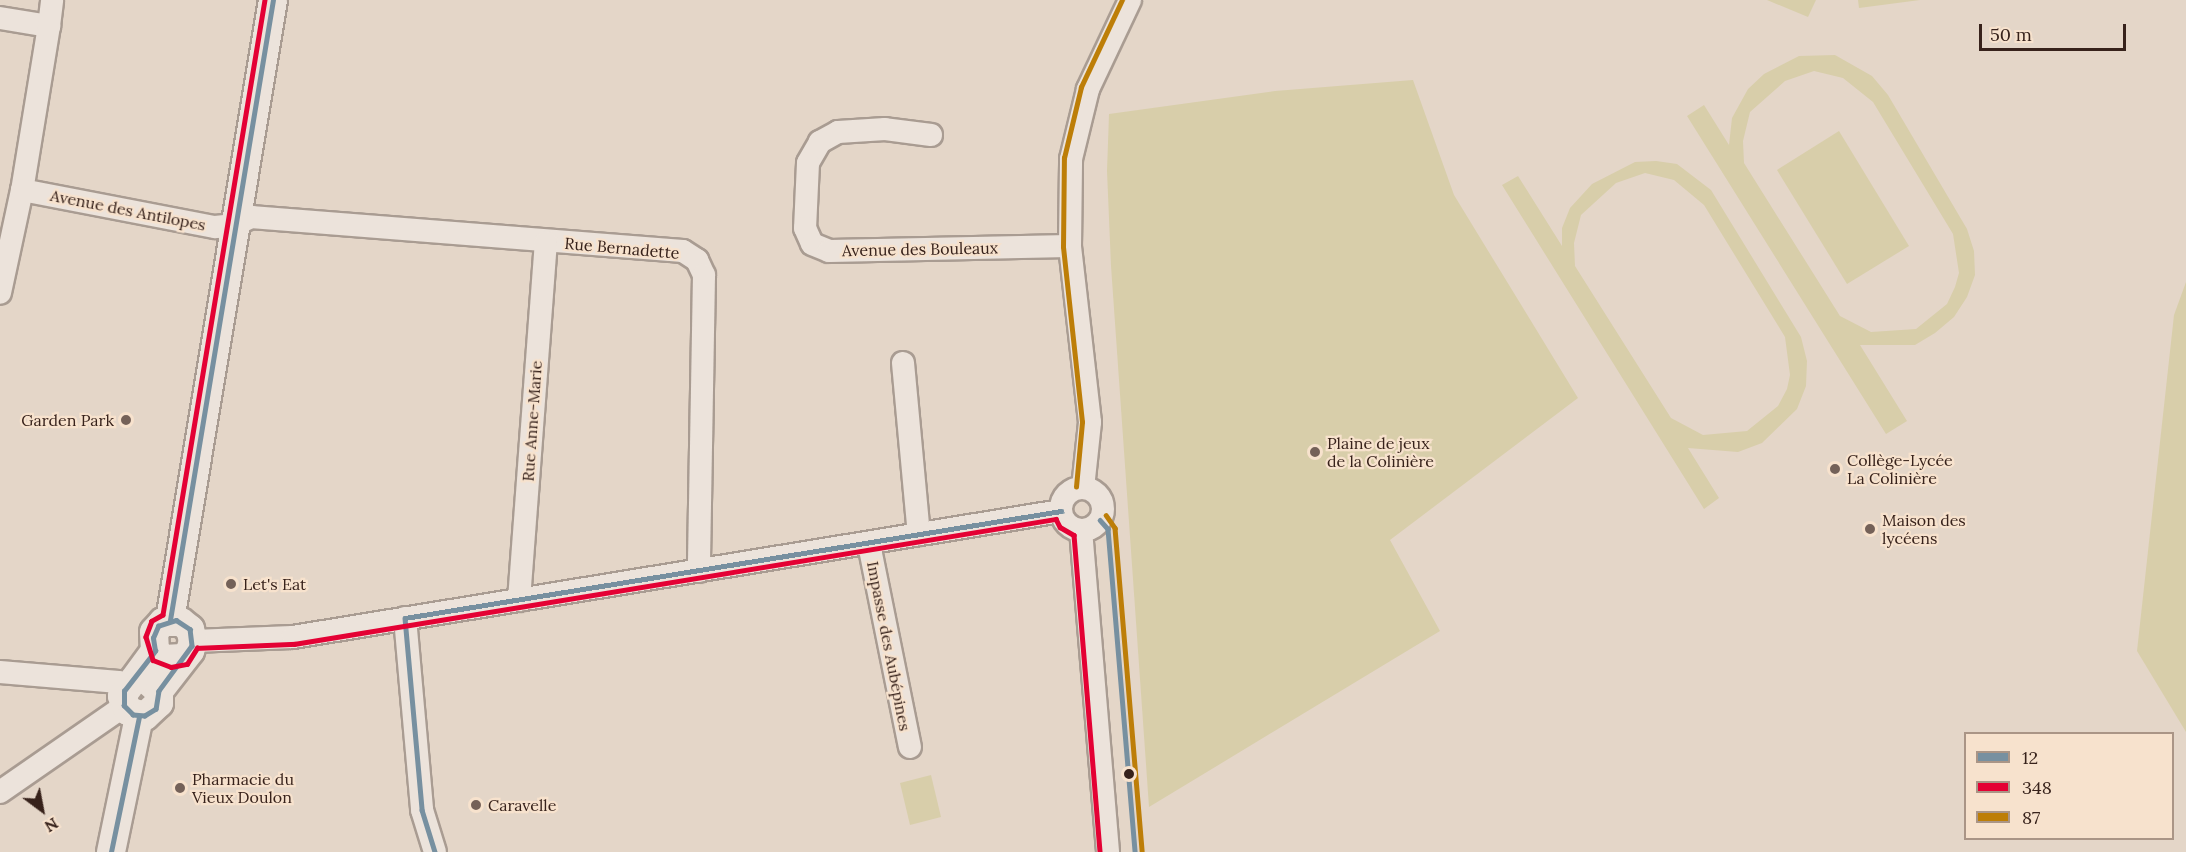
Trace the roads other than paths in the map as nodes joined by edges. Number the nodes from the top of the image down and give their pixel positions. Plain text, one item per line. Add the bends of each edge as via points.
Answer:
1 (52, 0) edge
2 (273, 0) edge
3 (1130, 0) edge
4 (0, 18) edge
5 (49, 26) junction
6 (931, 135) dead end
7 (22, 190) junction
8 (235, 225) junction
9 (546, 242) junction
10 (1070, 246) junction
11 (0, 293) edge
12 (903, 363) dead end
13 (1083, 488) junction
14 (1061, 511) junction
15 (1081, 530) junction
16 (919, 534) junction
17 (868, 544) junction
18 (699, 571) junction
19 (519, 600) junction
20 (405, 618) junction
21 (177, 650) junction
22 (0, 672) edge
23 (136, 696) junction
24 (910, 747) dead end
25 (0, 792) edge
26 (111, 852) edge
27 (435, 852) edge
28 (1107, 852) edge

1 - 5 street
2 - 8 street
3 - 10 street via 1098,62 1080,117 1071,159
4 - 5 street
5 - 7 street
6 - 10 street, Avenue des Bouleaux via 885,129 838,132 820,142 808,163 805,228 812,244 829,251
7 - 8 street, Avenue des Antilopes via 215,227
7 - 11 street
8 - 9 street, Rue Bernadette via 251,217
8 - 21 street via 170,620 186,625
9 - 18 street, Rue Bernadette via 683,251 697,260 705,275
9 - 19 street, Rue Anne-Marie
10 - 13 street via 1090,422
12 - 16 street
13 - 14 street via 1065,497
13 - 15 street via 1095,492 1104,508 1096,525
14 - 15 street via 1065,522
14 - 16 street
15 - 28 street
16 - 17 street
17 - 18 street
17 - 24 street, Impasse des Aubépines
18 - 19 street
19 - 20 street
20 - 21 street via 293,637
20 - 27 street via 422,810
21 - 23 street
22 - 23 street via 119,682
23 - 25 street
23 - 26 street

